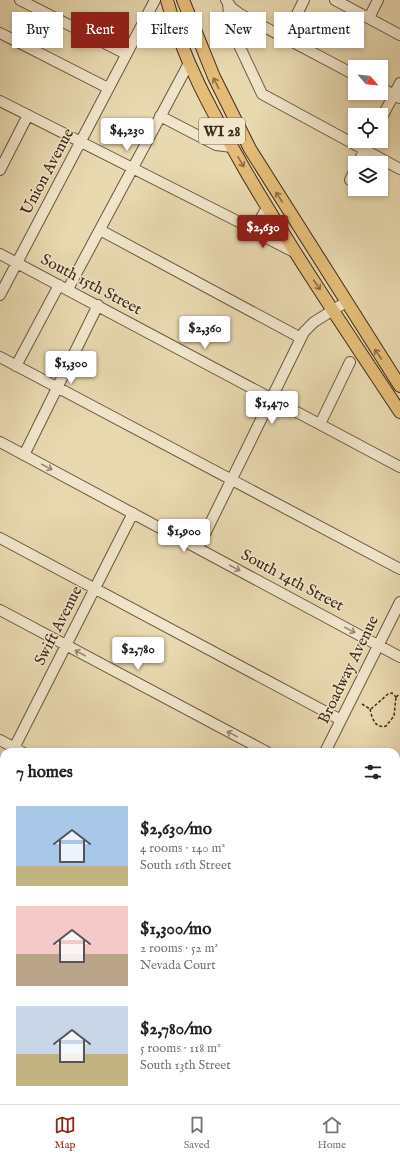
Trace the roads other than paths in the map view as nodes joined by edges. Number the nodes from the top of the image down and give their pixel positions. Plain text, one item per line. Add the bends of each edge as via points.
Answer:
1 (20, 0) edge
2 (155, 0) edge
3 (167, 0) edge
4 (183, 0) edge
5 (304, 0) edge
6 (335, 0) edge
7 (378, 0) edge
8 (227, 1) edge
9 (298, 12) edge
10 (369, 18) junction
11 (274, 32) edge
12 (0, 33) edge
13 (400, 35) edge
14 (304, 48) edge
15 (126, 54) junction
16 (189, 63) junction
17 (348, 71) edge
18 (400, 83) edge
19 (108, 88) junction
20 (388, 92) edge
21 (397, 97) edge
22 (0, 101) edge
23 (388, 109) edge
24 (28, 115) junction
25 (160, 116) junction
26 (348, 137) edge
27 (81, 142) junction
28 (232, 147) junction
29 (370, 148) edge
30 (132, 167) junction
31 (400, 169) edge
32 (0, 170) edge
33 (267, 207) junction
34 (243, 224) junction
35 (100, 230) junction
36 (296, 253) junction
37 (0, 254) edge
38 (17, 262) junction
39 (63, 287) junction
40 (0, 295) edge
41 (346, 302) junction
42 (98, 306) junction
43 (333, 310) junction
44 (301, 338) junction
45 (0, 357) edge
46 (350, 362) dead end
47 (16, 366) junction
48 (400, 386) edge
49 (58, 388) junction
50 (272, 398) junction
51 (400, 412) edge
52 (320, 424) junction
53 (0, 442) edge
54 (24, 455) junction
55 (400, 467) edge
56 (231, 481) junction
57 (133, 513) junction
58 (0, 538) edge
59 (198, 548) junction
60 (400, 569) edge
61 (95, 588) junction
62 (400, 602) edge
63 (0, 610) edge
64 (66, 645) junction
65 (378, 645) junction
66 (400, 656) edge
67 (341, 720) junction
68 (0, 740) edge
69 (12, 748) edge
70 (17, 748) edge
71 (259, 748) edge
72 (327, 748) edge

1 - 15 street
2 - 15 street, Union Avenue
3 - 16 main road, WI 28 via 172,21
41 -> 4 main road, WI 28 via 250,149 214,77
5 - 9 street
6 - 10 street
7 - 10 street
8 - 11 street via 236,11
8 - 26 street via 230,26 262,94
10 - 13 street
12 - 19 street
14 - 17 street
15 - 19 street, Union Avenue
16 - 25 street
16 - 28 main road, WI 28
18 - 21 street
19 - 27 street, Union Avenue
20 - 21 street
21 - 23 street
22 - 24 street
24 - 27 street
24 - 32 street
25 - 28 street via 216,145
25 - 30 street
27 - 30 street
27 - 38 street, Union Avenue
28 -> 33 main road, WI 28
29 - 31 street
30 - 34 street
30 - 35 street
33 - 34 street via 260,220 254,224
33 - 36 main road, WI 28
34 - 36 street via 253,232
35 - 39 street
35 - 44 street
36 -> 43 main road, WI 28
37 - 38 street, South 15th Street
38 - 39 street, South 15th Street
38 - 40 street, Union Avenue
39 - 42 street, South 15th Street
39 - 47 street
41 - 43 street
48 -> 41 main road, WI 28
42 - 49 street
42 - 50 street, South 15th Street
43 - 44 street via 310,324
43 - 51 main road, WI 28
44 - 50 street
45 - 47 street
46 - 52 street
47 - 49 street
49 - 54 street
49 - 56 street
50 - 52 street, South 15th Street
50 - 56 street
52 - 55 street, South 15th Street
53 - 54 street, South 14th Street
54 -> 57 street, South 14th Street
56 - 59 street
56 - 60 street
57 - 59 street, South 14th Street
57 - 61 street, Swift Avenue
58 - 61 street
59 -> 65 street, South 14th Street
61 - 64 street, Swift Avenue
61 - 67 street
62 - 65 street, Broadway Avenue
63 - 64 street
64 - 70 street, Swift Avenue
71 -> 64 street
65 - 66 street, South 14th Street
65 - 67 street, Broadway Avenue
67 - 72 street, Broadway Avenue
68 - 69 street

